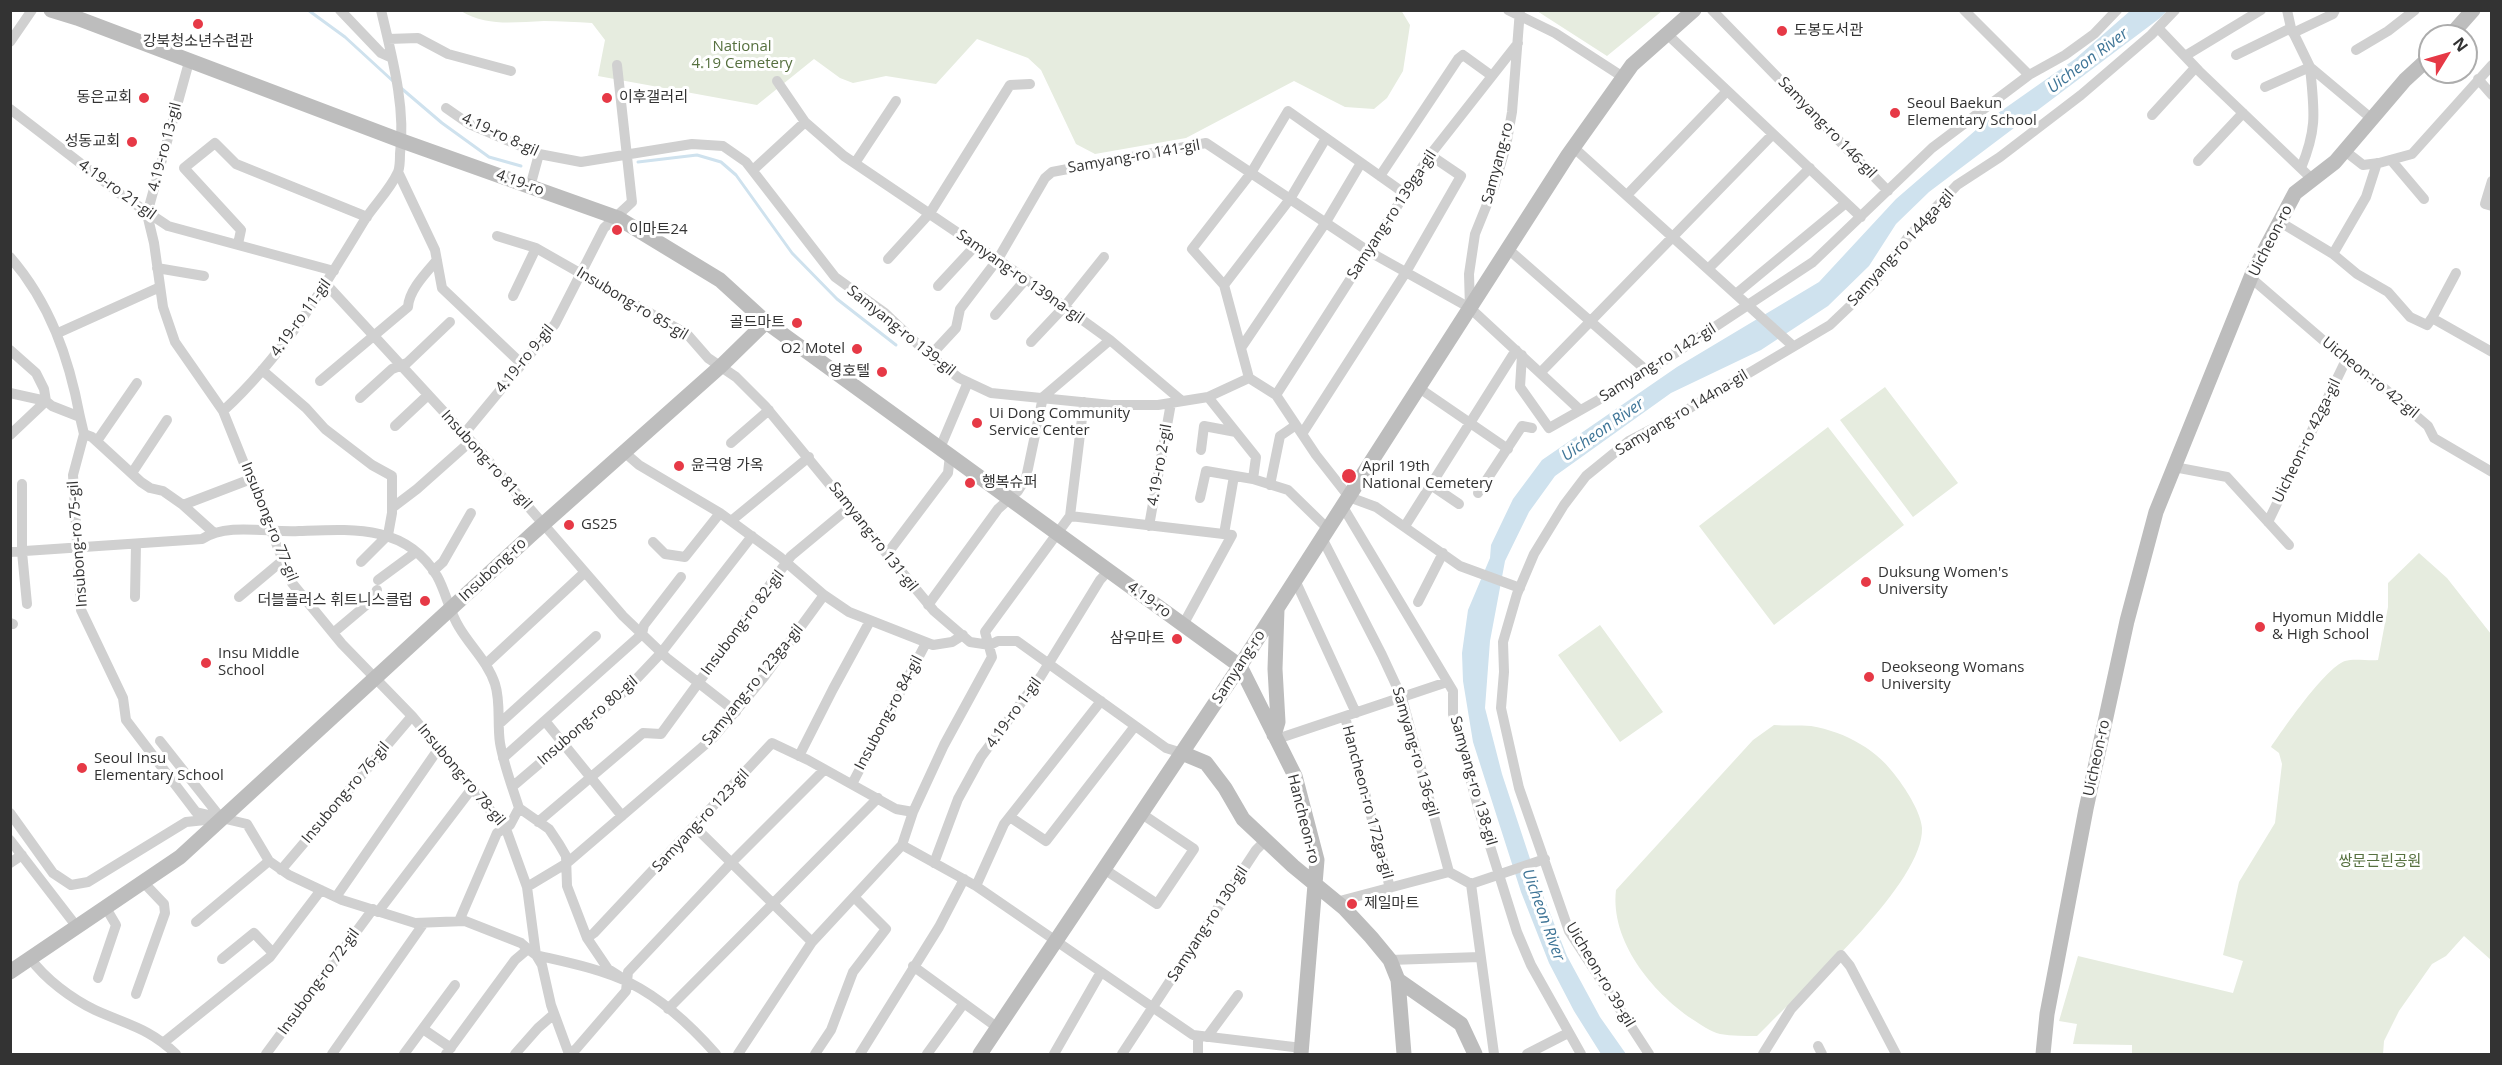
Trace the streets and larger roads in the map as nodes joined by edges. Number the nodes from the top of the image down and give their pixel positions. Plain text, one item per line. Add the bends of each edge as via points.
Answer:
1 (32, 10) edge
2 (51, 10) edge
3 (340, 10) edge
4 (381, 10) edge
5 (1508, 10) edge
6 (1694, 10) edge
7 (1712, 10) edge
8 (1964, 10) edge
9 (2117, 10) edge
10 (2175, 10) edge
11 (2261, 10) edge
12 (2288, 10) edge
13 (2335, 10) edge
14 (2415, 10) edge
15 (2473, 10) edge
16 (1520, 13) edge
17 (2461, 24) edge
18 (2158, 28) junction
19 (2292, 31) junction
20 (1667, 34) junction
21 (388, 39) junction
22 (10, 42) edge
23 (1518, 43) junction
24 (2356, 50) dead end
25 (2236, 55) dead end
26 (2185, 56) junction
27 (392, 58) junction
28 (189, 62) junction
29 (2492, 64) edge
30 (617, 65) dead end
31 (2310, 67) junction
32 (2196, 68) junction
33 (2418, 68) edge
34 (511, 71) dead end
35 (2029, 75) junction
36 (1492, 76) junction
37 (1623, 76) junction
38 (2478, 79) joint
39 (777, 81) dead end
40 (1030, 84) dead end
41 (2474, 84) edge
42 (2265, 87) dead end
43 (1727, 91) junction
44 (2492, 95) edge
45 (896, 101) dead end
46 (446, 108) dead end
47 (10, 109) edge
48 (2243, 113) junction
49 (2152, 116) dead end
50 (2372, 119) junction
51 (805, 122) junction
52 (1773, 134) junction
53 (1326, 138) junction
54 (402, 141) junction
55 (1573, 147) junction
56 (2345, 151) junction
57 (539, 154) junction
58 (627, 154) junction
59 (1430, 156) junction
60 (2391, 160) junction
61 (2198, 161) dead end
62 (855, 163) junction
63 (1361, 163) junction
64 (2377, 164) junction
65 (1809, 168) junction
66 (753, 170) junction
67 (398, 172) junction
68 (1251, 173) junction
69 (2307, 174) junction
70 (1380, 176) junction
71 (2492, 181) edge
72 (530, 187) junction
73 (1888, 191) junction
74 (1404, 194) junction
75 (1627, 195) junction
76 (1290, 199) junction
77 (2424, 199) dead end
78 (1846, 203) junction
79 (2492, 206) edge
80 (147, 213) junction
81 (930, 213) junction
82 (367, 217) junction
83 (615, 217) junction
84 (1862, 217) junction
85 (1326, 222) junction
86 (2280, 222) junction
87 (1672, 235) junction
88 (497, 236) dead end
89 (237, 244) junction
90 (976, 245) junction
91 (537, 248) junction
92 (1508, 249) junction
93 (1368, 251) junction
94 (2333, 254) junction
95 (10, 257) edge
96 (1104, 257) dead end
97 (888, 259) dead end
98 (436, 260) junction
99 (998, 260) junction
100 (157, 268) junction
101 (1709, 268) junction
102 (334, 271) junction
103 (1406, 272) junction
104 (581, 273) junction
105 (2456, 273) dead end
106 (204, 276) dead end
107 (2251, 278) junction
108 (1026, 279) junction
109 (327, 285) junction
110 (1224, 285) junction
111 (938, 286) dead end
112 (160, 287) junction
113 (1737, 293) junction
114 (513, 296) dead end
115 (1750, 305) junction
116 (1064, 307) junction
117 (1470, 308) junction
118 (994, 315) dead end
119 (2432, 318) junction
120 (1592, 321) junction
121 (450, 322) dead end
122 (765, 322) junction
123 (58, 333) junction
124 (375, 337) junction
125 (1110, 340) junction
126 (1031, 342) dead end
127 (1793, 346) junction
128 (1241, 348) junction
129 (10, 350) edge
130 (2492, 352) edge
131 (1519, 353) junction
132 (930, 356) junction
133 (2346, 360) junction
134 (522, 364) junction
135 (401, 365) junction
136 (721, 366) junction
137 (262, 370) junction
138 (1647, 371) junction
139 (1541, 372) junction
140 (1249, 378) junction
141 (320, 381) dead end
142 (968, 382) junction
143 (137, 383) dead end
144 (1419, 387) junction
145 (10, 393) edge
146 (428, 395) junction
147 (1276, 395) junction
148 (1043, 397) junction
149 (1208, 397) junction
150 (360, 398) dead end
151 (46, 401) junction
152 (1084, 402) junction
153 (1177, 402) junction
154 (769, 410) junction
155 (1580, 410) junction
156 (223, 411) junction
157 (80, 417) junction
158 (167, 420) dead end
159 (1470, 423) junction
160 (395, 426) dead end
161 (1532, 428) dead end
162 (1299, 430) junction
163 (1236, 432) junction
164 (84, 434) junction
165 (10, 435) edge
166 (468, 438) junction
167 (97, 441) junction
168 (731, 443) dead end
169 (1508, 449) junction
170 (1201, 450) dead end
171 (624, 452) junction
172 (945, 452) junction
173 (809, 457) junction
174 (2175, 467) junction
175 (2492, 472) edge
176 (132, 473) junction
177 (1234, 476) junction
178 (251, 479) junction
179 (1253, 479) junction
180 (22, 484) dead end
181 (1270, 485) junction
182 (1431, 485) junction
183 (1478, 493) dead end
184 (1009, 498) junction
185 (1200, 498) dead end
186 (1346, 502) junction
187 (1460, 504) dead end
188 (183, 505) junction
189 (850, 507) junction
190 (392, 508) junction
191 (471, 513) dead end
192 (720, 513) junction
193 (1070, 516) junction
194 (731, 521) junction
195 (2268, 522) junction
196 (543, 524) junction
197 (1149, 526) junction
198 (1405, 526) junction
199 (269, 530) junction
200 (213, 532) junction
201 (1058, 533) junction
202 (1224, 534) junction
203 (1325, 534) junction
204 (388, 535) junction
205 (752, 536) junction
206 (653, 542) dead end
207 (136, 544) junction
208 (2289, 545) dead end
209 (76, 548) junction
210 (10, 552) edge
211 (22, 552) junction
212 (416, 552) junction
213 (887, 554) junction
214 (1443, 554) junction
215 (282, 561) junction
216 (361, 562) dead end
217 (788, 564) junction
218 (1109, 570) junction
219 (433, 571) junction
220 (584, 573) junction
221 (681, 577) dead end
222 (1295, 580) junction
223 (1520, 588) junction
224 (824, 595) junction
225 (135, 597) dead end
226 (239, 597) dead end
227 (1418, 602) dead end
228 (27, 604) dead end
229 (928, 605) junction
230 (450, 609) junction
231 (1277, 609) junction
232 (870, 621) junction
233 (1183, 625) junction
234 (333, 633) junction
235 (642, 634) junction
236 (963, 635) junction
237 (596, 636) dead end
238 (926, 643) junction
239 (990, 645) junction
240 (661, 653) junction
241 (1049, 663) junction
242 (486, 664) junction
243 (1240, 666) junction
244 (376, 679) junction
245 (1447, 682) junction
246 (699, 683) junction
247 (1402, 698) junction
248 (1101, 701) junction
249 (736, 712) junction
250 (1350, 715) junction
251 (412, 716) junction
252 (545, 721) junction
253 (499, 724) junction
254 (1135, 726) junction
255 (1276, 737) junction
256 (160, 741) dead end
257 (563, 744) junction
258 (439, 747) junction
259 (1182, 753) junction
260 (799, 756) junction
261 (503, 758) junction
262 (824, 770) junction
263 (591, 777) junction
264 (852, 784) junction
265 (473, 787) junction
266 (512, 787) junction
267 (878, 798) junction
268 (519, 808) junction
269 (913, 812) junction
270 (10, 813) edge
271 (1142, 814) junction
272 (622, 816) junction
273 (1010, 817) junction
274 (221, 818) junction
275 (538, 822) junction
276 (695, 827) junction
277 (506, 829) junction
278 (10, 840) edge
279 (1265, 841) junction
280 (902, 845) junction
281 (22, 855) junction
282 (1545, 859) junction
283 (269, 861) junction
284 (10, 863) edge
285 (567, 863) junction
286 (934, 863) junction
287 (730, 864) junction
288 (1104, 869) junction
289 (281, 870) junction
290 (1449, 872) junction
291 (1500, 874) junction
292 (964, 879) junction
293 (144, 883) junction
294 (1315, 884) junction
295 (1471, 884) junction
296 (976, 886) junction
297 (527, 887) junction
298 (1390, 888) junction
299 (321, 890) junction
300 (336, 897) junction
301 (854, 897) junction
302 (1336, 902) junction
303 (772, 903) junction
304 (106, 908) junction
305 (376, 911) junction
306 (459, 921) junction
307 (196, 922) dead end
308 (424, 924) junction
309 (77, 927) junction
310 (587, 938) junction
311 (1056, 941) junction
312 (812, 942) junction
313 (532, 952) junction
314 (273, 953) junction
315 (1480, 957) junction
316 (30, 958) junction
317 (222, 958) dead end
318 (1390, 960) junction
319 (914, 966) junction
320 (10, 972) edge
321 (1101, 972) junction
322 (98, 978) dead end
323 (1398, 980) junction
324 (627, 981) junction
325 (455, 985) dead end
326 (136, 994) dead end
327 (1238, 995) dead end
328 (963, 1003) junction
329 (1153, 1008) junction
330 (668, 1009) junction
331 (554, 1014) junction
332 (998, 1028) junction
333 (423, 1029) junction
334 (1568, 1033) junction
335 (1203, 1037) junction
336 (163, 1043) junction
337 (448, 1051) edge
338 (1301, 1051) edge
339 (567, 1053) edge
340 (176, 1054) edge
341 (266, 1054) edge
342 (332, 1054) edge
343 (404, 1054) edge
344 (515, 1054) edge
345 (716, 1054) edge
346 (738, 1054) edge
347 (815, 1054) edge
348 (860, 1054) edge
349 (927, 1054) edge
350 (980, 1054) edge
351 (1054, 1054) edge
352 (1122, 1054) edge
353 (1198, 1054) edge
354 (1404, 1054) edge
355 (1475, 1054) edge
356 (1494, 1054) edge
357 (1527, 1054) edge
358 (1581, 1054) edge
359 (1649, 1054) edge
360 (1763, 1054) edge
361 (1896, 1054) edge
362 (2043, 1054) edge

1 - 22 street
2 - 28 street, 4.19-ro
3 - 27 street via 381,52
4 - 21 street, 4.19-ro 11-gil
5 - 16 street
6 - 20 street, Samyang-ro
7 - 73 street, Samyang-ro 146-gil
8 - 35 street
9 - 35 street, Samyang-ro 146-gil via 2094,34
10 - 18 street, Samyang-ro 144ga-gil
11 - 26 street
12 - 19 street
13 - 19 street
14 - 24 street
15 - 17 street
16 - 23 street, Samyang-ro
16 - 37 street
18 - 26 street
18 - 127 street, Samyang-ro 144ga-gil via 2081,95 1957,185 1909,236 1872,285 1830,325
19 - 25 street
19 - 31 street
20 - 37 street, Samyang-ro
20 - 43 street
21 - 27 street, 4.19-ro 11-gil
21 - 34 street via 418,38 448,54
23 - 36 street, Samyang-ro 139ga-gil
23 - 117 street, Samyang-ro via 1506,146 1475,234 1469,274
26 - 32 street
27 - 54 street, 4.19-ro 11-gil
28 - 54 street, 4.19-ro
28 - 80 street, 4.19-ro 13-gil
29 - 38 street
30 - 58 street
31 - 42 street
31 - 50 street
31 - 69 street via 2315,114
32 - 48 street
32 - 49 street
33 - 50 street, Uicheon-ro
35 - 73 street, Samyang-ro 146-gil via 1932,148
36 - 59 street, Samyang-ro 139ga-gil
36 - 70 street via 1463,55 1458,59
37 - 55 street, Samyang-ro
38 - 44 street
39 - 51 street, Samyang-ro 139na-gil
40 - 81 street via 1010,84
41 - 60 street via 2412,154
43 - 52 street
43 - 75 street
45 - 62 street
46 - 57 street, 4.19-ro 8-gil via 469,124
47 - 80 street, 4.19-ro 21-gil
48 - 61 street
48 - 69 street
50 - 56 street, Uicheon-ro
51 - 62 street, Samyang-ro 139na-gil
51 - 66 street
52 - 65 street
52 - 87 street
53 - 63 street
53 - 68 street via 1288,111
53 - 76 street
54 - 67 street, 4.19-ro 11-gil
54 - 72 street, 4.19-ro
55 - 75 street
55 - 92 street, Samyang-ro
56 - 64 street via 2363,165
56 - 69 street, Uicheon-ro via 2335,162
57 - 58 street, 4.19-ro 8-gil via 581,162
57 - 72 street
58 - 66 street, Samyang-ro 139-gil via 692,144 723,146
58 - 83 street via 632,202
59 - 74 street, Samyang-ro 139ga-gil
59 - 103 street via 1461,176
60 - 64 street
60 - 77 street
62 - 81 street, Samyang-ro 139na-gil
63 - 70 street
63 - 85 street
64 - 94 street via 2366,197
65 - 78 street
65 - 101 street
66 - 132 street, Samyang-ro 139-gil via 835,277 885,314
67 - 82 street, 4.19-ro 11-gil
67 - 98 street via 435,250
68 - 76 street, Samyang-ro 141-gil
68 - 99 street, Samyang-ro 141-gil via 1206,143 1052,172
68 - 110 street via 1192,249
69 - 86 street, Uicheon-ro
70 - 74 street
71 - 79 street via 2485,204
72 - 83 street, 4.19-ro
73 - 84 street, Samyang-ro 142-gil
74 - 93 street, Samyang-ro 139ga-gil
75 - 87 street
76 - 85 street, Samyang-ro 141-gil
76 - 110 street
78 - 84 street
78 - 113 street
80 - 89 street, 4.19-ro 21-gil via 168,226
80 - 100 street, 4.19-ro 13-gil
81 - 90 street, Samyang-ro 139na-gil
81 - 97 street
82 - 89 street via 236,164 215,143 184,168 241,230
82 - 102 street, 4.19-ro 11-gil
83 - 104 street, 4.19-ro 9-gil via 604,228
83 - 122 street, 4.19-ro via 720,280
84 - 115 street, Samyang-ro 142-gil via 1813,262
85 - 93 street, Samyang-ro 141-gil
85 - 128 street
86 - 94 street
86 - 107 street, Uicheon-ro
87 - 101 street
87 - 120 street
88 - 91 street, Insubong-ro 85-gil
89 - 102 street, 4.19-ro 21-gil
90 - 99 street, Samyang-ro 139na-gil
90 - 111 street
91 - 104 street, Insubong-ro 85-gil
91 - 114 street
92 - 117 street, Samyang-ro
92 - 120 street
93 - 103 street, Samyang-ro 141-gil
93 - 147 street, Samyang-ro 139ga-gil
94 - 119 street via 2388,292 2410,317 2427,325
95 - 123 street via 30,283
96 - 116 street
98 - 124 street via 422,277 408,307
98 - 134 street via 442,288
99 - 108 street, Samyang-ro 139na-gil
99 - 132 street, Samyang-ro 141-gil via 960,309 956,328
100 - 106 street
100 - 112 street, 4.19-ro 13-gil
101 - 113 street
102 - 109 street, 4.19-ro 11-gil
103 - 117 street, Samyang-ro 141-gil
103 - 162 street
104 - 134 street, 4.19-ro 9-gil via 555,324
104 - 136 street, Insubong-ro 85-gil via 687,333 708,358
105 - 119 street
107 - 133 street, Uicheon-ro 42-gil
107 - 174 street, Uicheon-ro
108 - 116 street, Samyang-ro 139na-gil
108 - 118 street
109 - 124 street, Insubong-ro 81-gil
109 - 137 street, 4.19-ro 11-gil
110 - 128 street
112 - 123 street
112 - 156 street, 4.19-ro 13-gil via 175,342
113 - 115 street
115 - 127 street
115 - 138 street, Samyang-ro 142-gil
116 - 125 street, Samyang-ro 139na-gil
116 - 126 street
117 - 131 street
117 - 144 street, Samyang-ro
119 - 130 street
120 - 138 street
120 - 139 street
121 - 135 street
122 - 136 street, Insubong-ro
122 - 172 street, 4.19-ro
123 - 157 street
124 - 135 street, Insubong-ro 81-gil
124 - 141 street
125 - 148 street
125 - 153 street, Samyang-ro 139na-gil
127 - 223 street, Samyang-ro 144na-gil via 1629,441 1586,476 1534,554
128 - 140 street
129 - 151 street via 36,373
131 - 139 street
131 - 155 street, Samyang-ro 142-gil via 1520,387 1549,428
131 - 159 street
132 - 142 street, Samyang-ro 139-gil
133 - 175 street, Uicheon-ro 42-gil via 2428,426 2434,438
133 - 195 street, Uicheon-ro 42ga-gil
134 - 166 street, 4.19-ro 9-gil
135 - 146 street, Insubong-ro 81-gil
135 - 150 street
136 - 154 street, Samyang-ro 131-gil
136 - 171 street, Insubong-ro
137 - 156 street, 4.19-ro 11-gil
137 - 190 street via 325,429 392,476
138 - 155 street, Samyang-ro 142-gil
139 - 155 street
140 - 147 street
140 - 149 street, Samyang-ro 139-gil
142 - 148 street, Samyang-ro 139-gil via 991,393
142 - 172 street
143 - 167 street
144 - 159 street
144 - 186 street, Samyang-ro
145 - 151 street
146 - 160 street
146 - 166 street, Insubong-ro 81-gil
147 - 162 street
148 - 152 street, Samyang-ro 139-gil
148 - 184 street via 1026,478
149 - 153 street, Samyang-ro 139-gil
149 - 163 street
151 - 157 street
151 - 165 street
152 - 153 street, Samyang-ro 139-gil
152 - 193 street
153 - 197 street, 4.19-ro 2-gil
154 - 168 street
154 - 173 street, Samyang-ro 131-gil
156 - 178 street, Insubong-ro 77-gil
157 - 164 street
158 - 176 street
159 - 169 street
159 - 182 street
161 - 169 street via 1522,426
162 - 181 street via 1280,436
162 - 186 street
163 - 170 street via 1204,426
163 - 179 street via 1256,457
164 - 167 street
164 - 209 street, Insubong-ro 75-gil via 73,475
166 - 190 street, 4.19-ro 9-gil
166 - 196 street, Insubong-ro 81-gil
167 - 176 street
169 - 183 street
171 - 192 street, Insubong-ro 84-gil
171 - 196 street, Insubong-ro
172 - 184 street, 4.19-ro
172 - 213 street via 948,473
173 - 189 street, Samyang-ro 131-gil
173 - 194 street
174 - 195 street via 2227,477
174 - 362 street, Uicheon-ro via 2156,512 2107,711 2072,878
176 - 188 street via 150,488 163,491
177 - 179 street
177 - 185 street via 1206,471
177 - 202 street
178 - 188 street
178 - 199 street, Insubong-ro 77-gil
179 - 181 street
180 - 211 street
181 - 203 street via 1288,490
182 - 187 street
182 - 198 street
184 - 201 street, 4.19-ro
184 - 229 street
186 - 198 street via 1376,507
186 - 203 street, Samyang-ro
186 - 245 street, Samyang-ro 138-gil
188 - 200 street
189 - 213 street, Samyang-ro 131-gil
189 - 217 street via 792,556
190 - 204 street
191 - 219 street via 443,562
192 - 194 street, Insubong-ro 84-gil
192 - 206 street via 685,557 665,554
193 - 197 street, 4.19-ro 2-gil
193 - 201 street
194 - 205 street, Insubong-ro 84-gil
195 - 208 street
196 - 220 street, Insubong-ro 82-gil
196 - 230 street, Insubong-ro
197 - 202 street, 4.19-ro 2-gil
198 - 214 street
199 - 200 street
199 - 204 street via 337,529
199 - 215 street, Insubong-ro 77-gil
200 - 207 street via 202,539
201 - 218 street, 4.19-ro
201 - 239 street via 985,632
202 - 233 street via 1232,535
203 - 222 street, Samyang-ro
203 - 247 street, Samyang-ro 136-gil
204 - 212 street
204 - 216 street
205 - 217 street, Insubong-ro 84-gil
205 - 240 street
207 - 209 street
207 - 225 street
209 - 211 street
209 - 274 street, Insubong-ro 75-gil via 81,610 123,698 126,720 196,812
210 - 211 street
211 - 228 street
212 - 219 street
212 - 234 street via 378,585 371,601
213 - 229 street, Samyang-ro 131-gil
214 - 223 street via 1460,566
214 - 227 street
215 - 226 street
215 - 234 street, Insubong-ro 77-gil via 292,583
217 - 224 street, Insubong-ro 84-gil
217 - 246 street, Insubong-ro 82-gil
218 - 233 street, 4.19-ro
218 - 241 street, 4.19-ro 1-gil
219 - 230 street
220 - 235 street, Insubong-ro 82-gil
220 - 242 street
221 - 235 street via 644,625
222 - 231 street, Samyang-ro
222 - 250 street
223 - 282 street, Samyang-ro 144na-gil via 1503,642 1501,708 1519,788
224 - 232 street, Insubong-ro 84-gil
224 - 249 street, Samyang-ro 123ga-gil
229 - 236 street, Samyang-ro 131-gil
230 - 242 street
230 - 244 street, Insubong-ro
231 - 243 street, Samyang-ro
231 - 255 street
232 - 238 street, Insubong-ro 84-gil
232 - 260 street
233 - 243 street, 4.19-ro
234 - 244 street, Insubong-ro 77-gil
235 - 240 street, Insubong-ro 82-gil
235 - 252 street, Insubong-ro 80-gil
236 - 238 street, Insubong-ro 84-gil via 952,642
236 - 239 street, Samyang-ro 131-gil via 970,642
237 - 253 street
238 - 264 street, Insubong-ro 84-gil
239 - 241 street, Samyang-ro 131-gil via 1017,641
239 - 269 street via 992,657
240 - 246 street, Insubong-ro 82-gil
240 - 257 street, Insubong-ro 80-gil via 626,690
241 - 248 street, Samyang-ro 131-gil
241 - 286 street, 4.19-ro 1-gil via 981,757 958,799
242 - 253 street via 496,685
243 - 255 street, Hancheon-ro
243 - 259 street, Samyang-ro
244 - 251 street, Insubong-ro 78-gil
244 - 274 street, Insubong-ro
245 - 247 street
245 - 291 street, Samyang-ro 138-gil via 1453,691 1453,714
246 - 249 street, Insubong-ro 82-gil
246 - 263 street, Insubong-ro 82-gil via 662,734 643,733
247 - 250 street
247 - 290 street, Samyang-ro 136-gil
248 - 254 street, Samyang-ro 131-gil
248 - 273 street
249 - 272 street, Samyang-ro 123ga-gil via 691,759
250 - 255 street
250 - 298 street, Hancheon-ro 172ga-gil
251 - 258 street, Insubong-ro 78-gil
251 - 289 street, Insubong-ro 76-gil
252 - 257 street
252 - 261 street, Insubong-ro 80-gil
253 - 261 street
254 - 259 street, Samyang-ro 131-gil
254 - 273 street via 1046,841
255 - 294 street, Hancheon-ro via 1295,776 1317,860
256 - 274 street
257 - 263 street
257 - 266 street, Insubong-ro 80-gil
258 - 265 street, Insubong-ro 78-gil
258 - 300 street
259 - 271 street, Samyang-ro
259 - 279 street via 1206,763 1242,819
260 - 262 street, Samyang-ro 123-gil
260 - 276 street, Samyang-ro 123-gil via 772,743
261 - 266 street
262 - 264 street, Samyang-ro 123-gil
262 - 287 street
263 - 272 street
263 - 275 street
264 - 267 street, Samyang-ro 123-gil
265 - 277 street, Insubong-ro 78-gil
265 - 305 street
266 - 268 street
267 - 269 street, Samyang-ro 123-gil via 896,809
267 - 303 street
268 - 275 street
268 - 277 street
269 - 280 street
270 - 274 street via 53,873 71,885 88,882 186,822
271 - 288 street, Samyang-ro
271 - 288 street via 1194,849 1157,904
272 - 285 street, Samyang-ro 123ga-gil
273 - 296 street
274 - 283 street via 247,824
274 - 293 street, Insubong-ro
275 - 285 street via 549,829
276 - 287 street
276 - 310 street, Samyang-ro 123-gil
277 - 297 street, Insubong-ro 78-gil
277 - 306 street via 497,833
278 - 281 street
279 - 294 street
279 - 329 street, Samyang-ro 130-gil
280 - 286 street
280 - 301 street
281 - 284 street
281 - 309 street
282 - 291 street
282 - 359 street, Uicheon-ro 39-gil via 1569,931
283 - 289 street
283 - 307 street
285 - 297 street, Samyang-ro 123ga-gil
285 - 310 street via 567,886
286 - 292 street
287 - 303 street
287 - 324 street via 628,972
288 - 311 street, Samyang-ro
289 - 299 street
290 - 295 street
290 - 298 street
291 - 295 street
291 - 334 street, Samyang-ro 138-gil via 1531,965
292 - 296 street
292 - 319 street
293 - 304 street, Insubong-ro
293 - 326 street via 164,904 165,913
294 - 302 street
294 - 338 street, Hancheon-ro
295 - 315 street
296 - 311 street
297 - 313 street, Insubong-ro 78-gil
298 - 302 street
299 - 300 street
299 - 314 street
300 - 305 street
301 - 312 street
301 - 347 street via 886,929 853,972 831,1030
302 - 318 street
303 - 312 street
303 - 330 street
304 - 309 street, Insubong-ro
304 - 322 street via 116,925
305 - 308 street
305 - 341 street, Insubong-ro 72-gil
306 - 308 street
306 - 313 street via 521,943
308 - 342 street
309 - 316 street, Insubong-ro
310 - 324 street via 608,969
311 - 321 street
311 - 332 street, Samyang-ro
312 - 346 street
313 - 324 street
313 - 331 street, Insubong-ro 78-gil via 542,964
313 - 337 street via 515,960
314 - 317 street via 255,933
314 - 336 street
315 - 318 street
315 - 356 street
316 - 320 street, Insubong-ro
316 - 336 street via 43,976 94,1009 134,1024
318 - 323 street
319 - 328 street
319 - 348 street
321 - 329 street
321 - 351 street
323 - 354 street
323 - 355 street via 1461,1024
324 - 330 street
324 - 339 street via 626,991 576,1049
325 - 333 street
327 - 335 street
328 - 332 street
328 - 349 street
329 - 335 street via 1193,1035
329 - 352 street, Samyang-ro 130-gil
330 - 345 street
331 - 339 street, Insubong-ro 78-gil
331 - 344 street
332 - 350 street, Samyang-ro
333 - 337 street
333 - 343 street
334 - 357 street
334 - 358 street, Samyang-ro 138-gil
335 - 338 street
335 - 353 street
336 - 340 street
360 - 361 street via 1791,1009 1841,955

